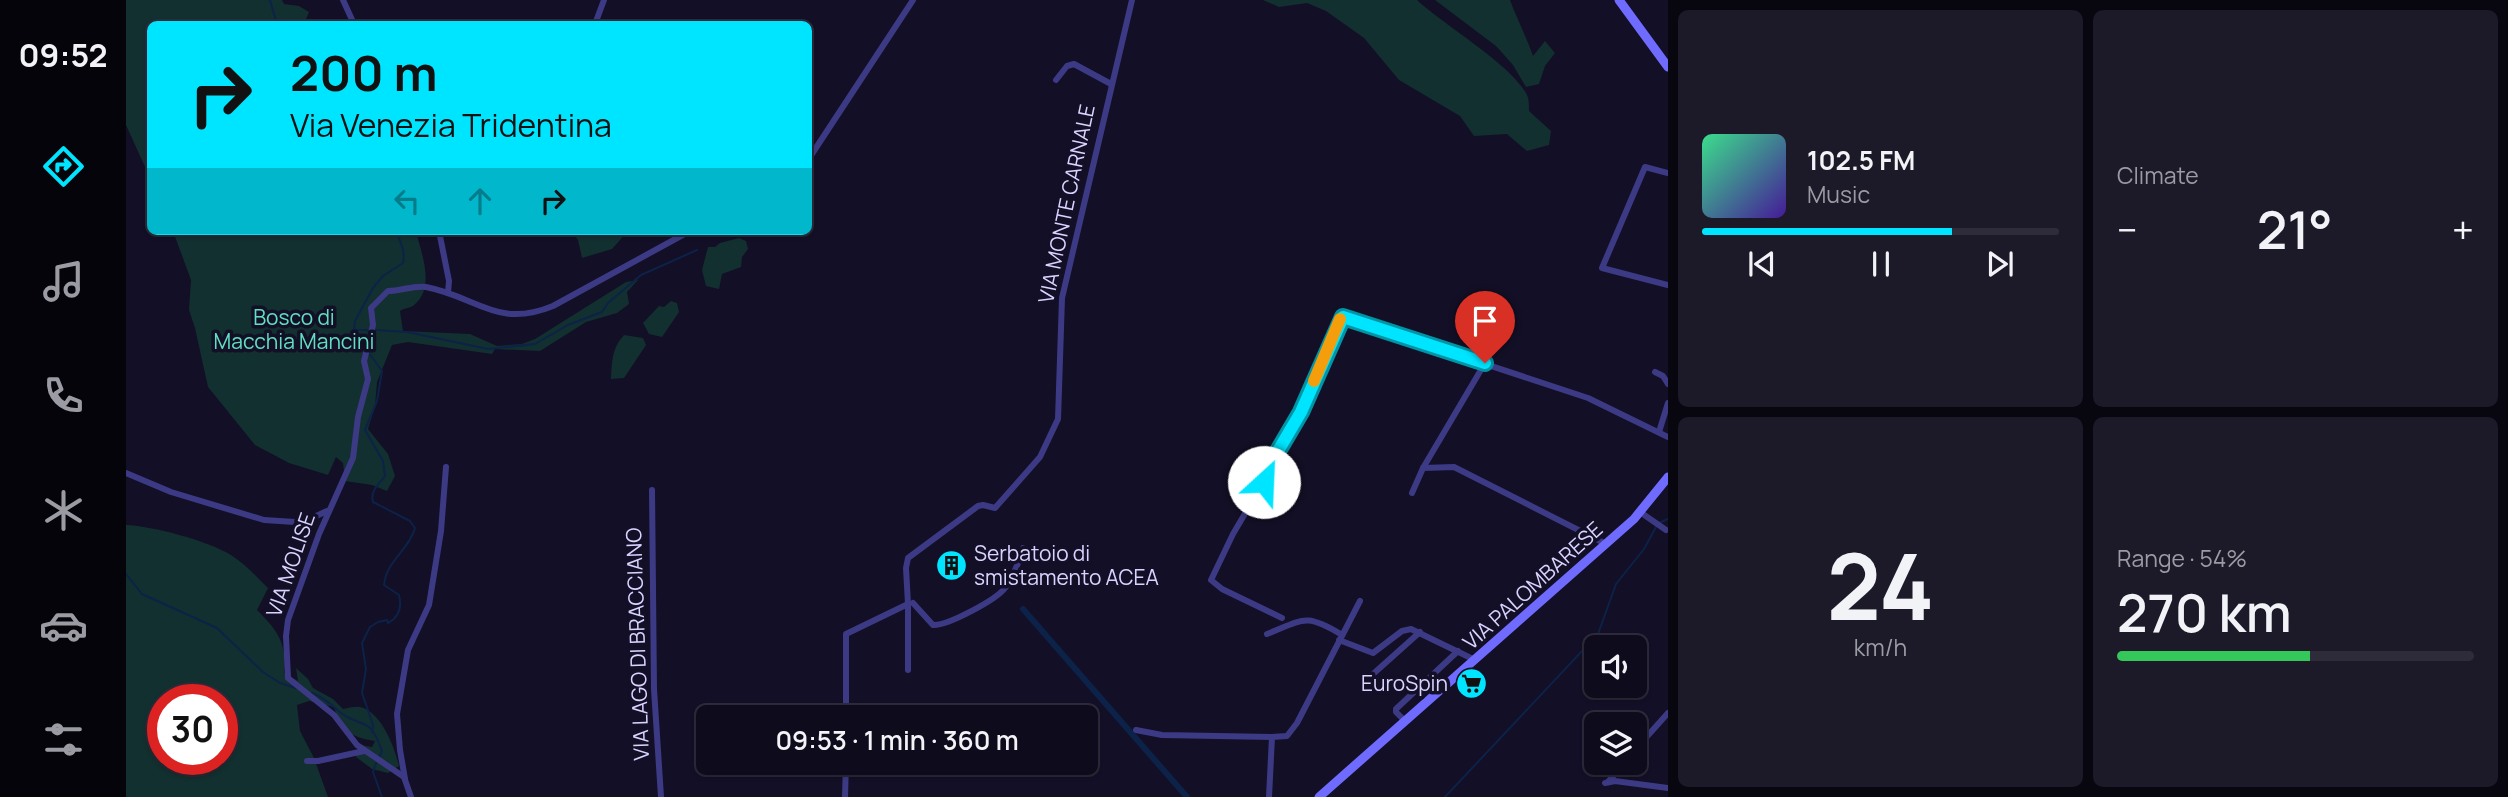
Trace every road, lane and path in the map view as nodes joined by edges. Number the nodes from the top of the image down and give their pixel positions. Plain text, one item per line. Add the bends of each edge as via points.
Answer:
1 (343, 0) edge
2 (604, 0) edge
3 (913, 0) edge
4 (1132, 0) edge
5 (1619, 0) edge
6 (353, 21) edge
7 (596, 21) edge
8 (1668, 68) edge
9 (1056, 80) dead end
10 (1111, 85) junction
11 (812, 154) edge
12 (1668, 173) edge
13 (440, 235) edge
14 (683, 235) edge
15 (1668, 285) edge
16 (448, 293) junction
17 (1485, 363) junction
18 (1655, 372) dead end
19 (1668, 384) edge
20 (1668, 403) edge
21 (1659, 432) junction
22 (1668, 437) edge
23 (446, 467) dead end
24 (1423, 468) junction
25 (126, 473) edge
26 (1668, 477) edge
27 (652, 490) dead end
28 (1412, 493) dead end
29 (328, 511) junction
30 (1640, 512) junction
31 (1666, 530) edge
32 (1606, 544) junction
33 (1023, 548) dead end
34 (1360, 601) dead end
35 (911, 604) junction
36 (1282, 618) dead end
37 (1420, 632) junction
38 (1267, 634) dead end
39 (1340, 638) junction
40 (1458, 652) junction
41 (1475, 660) junction
42 (908, 670) dead end
43 (1363, 683) dead end
44 (846, 705) edge
45 (1668, 713) edge
46 (1405, 721) junction
47 (1136, 730) dead end
48 (1647, 736) edge
49 (1272, 737) junction
50 (365, 751) junction
51 (307, 761) dead end
52 (846, 775) edge
53 (1613, 775) edge
54 (405, 779) junction
55 (1668, 788) edge
56 (411, 797) edge
57 (661, 797) edge
58 (845, 797) edge
59 (1269, 797) edge
60 (1319, 797) edge

1 - 6 street
2 - 7 street
3 - 11 street
4 - 10 street, VIA MONTE CARNALE
5 - 8 main road
9 - 10 street via 1074,64
10 - 35 street, VIA MONTE CARNALE via 1062,298 1056,425 1040,457 995,508 978,506 909,556
12 - 15 street via 1645,167 1602,268
13 - 16 street
14 - 16 street via 536,313 508,315
16 - 29 street, VIA MOLISE via 419,286 382,294 371,307 373,325 364,361 368,379 353,458
17 - 21 street via 1588,398
17 - 24 street
17 - 36 street via 1343,317 1301,412 1210,580
18 - 19 street
20 - 21 street
21 - 22 street
23 - 54 street via 429,605 408,650 401,686 397,721
24 - 28 street
24 - 32 street via 1454,467
25 - 29 street via 153,486 264,520 295,522
26 - 30 main road, VIA PALOMBARESE
27 - 57 street, VIA LAGO DI BRACCIANO via 654,689
29 - 50 street, VIA MOLISE via 287,625 288,678 334,715
30 - 31 street
30 - 32 main road, VIA PALOMBARESE
32 - 41 main road, VIA PALOMBARESE
33 - 35 street via 1007,586 984,603 935,626
34 - 39 street
35 - 42 street
35 - 44 street via 846,634
37 - 39 street via 1404,630 1371,653
37 - 40 street
37 - 43 street
38 - 39 street via 1310,619
39 - 49 street via 1292,730 1285,737
40 - 41 street
40 - 46 street via 1397,707
41 - 46 main road, VIA PALOMBARESE
45 - 48 street
46 - 60 main road, VIA PALOMBARESE
47 - 49 street via 1162,735
49 - 59 street
50 - 51 street
50 - 54 street, VIA MOLISE
52 - 58 street
53 - 55 street via 1606,782
54 - 56 street

